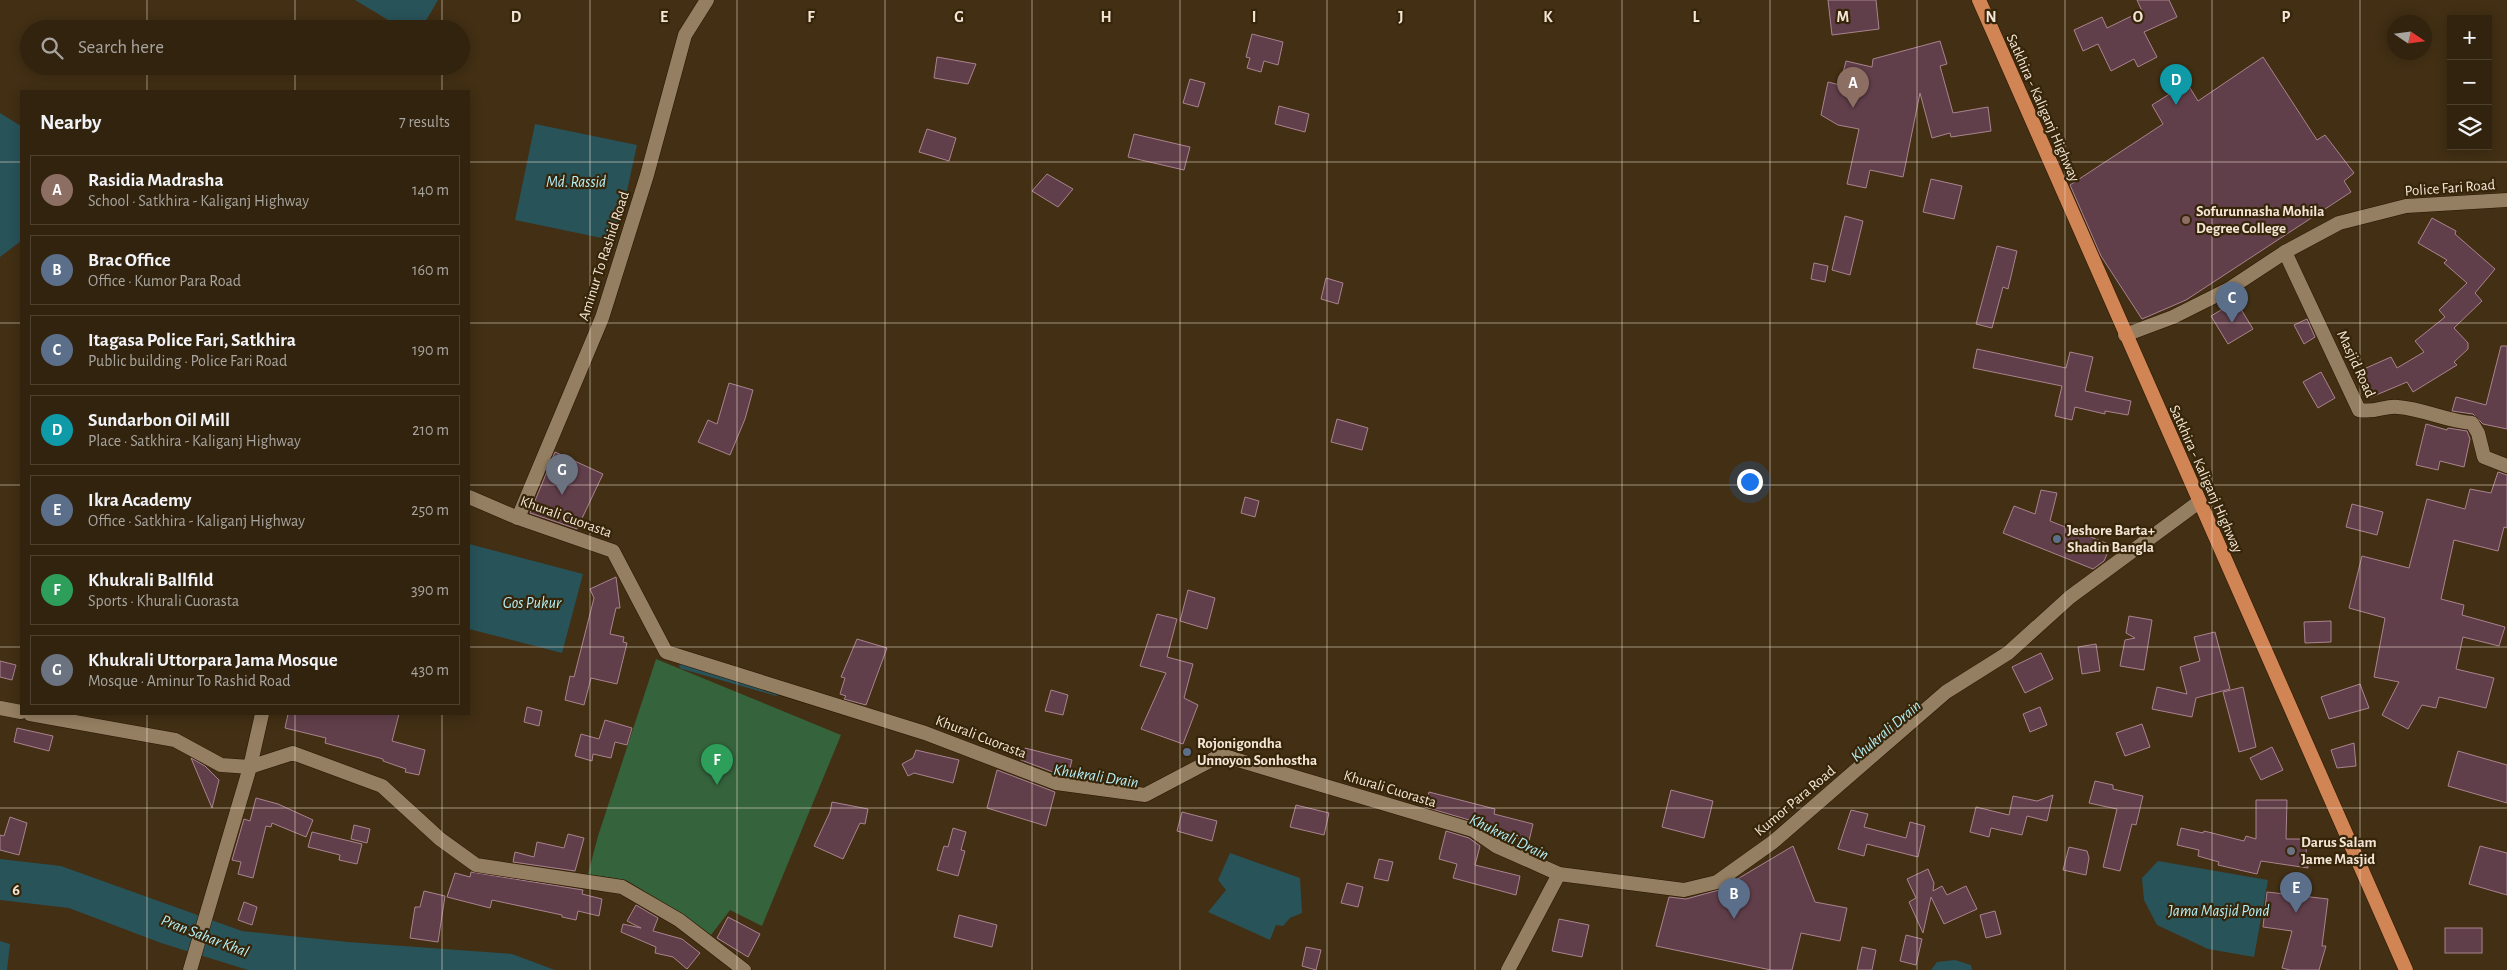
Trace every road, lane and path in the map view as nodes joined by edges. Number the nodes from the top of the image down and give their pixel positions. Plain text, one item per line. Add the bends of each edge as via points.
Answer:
1 (707, 0) edge
2 (1978, 0) edge
3 (2507, 200) edge
4 (2285, 252) junction
5 (2125, 335) junction
6 (2507, 466) edge
7 (470, 497) edge
8 (2199, 502) junction
9 (518, 518) junction
10 (0, 708) edge
11 (20, 712) edge
12 (36, 715) edge
13 (262, 715) edge
14 (250, 767) junction
15 (1559, 874) junction
16 (190, 970) edge
17 (744, 970) edge
18 (1508, 970) edge
19 (2406, 970) edge

1 - 9 street, Aminur To Rashid Road via 685,35 647,175 602,318
2 - 5 highway, Satkhira - Kaliganj Highway
3 - 4 street, Police Fari Road via 2406,206 2339,223
4 - 5 street, Police Fari Road via 2229,289 2173,317
4 - 6 street, Masjid Road via 2360,410 2373,412 2395,406 2420,410 2454,422 2472,423 2484,457
5 - 8 highway, Satkhira - Kaliganj Highway
7 - 9 street, Khurali Cuorasta
8 - 15 street, Kumor Para Road via 2070,596 2008,653 1946,692 1773,842 1717,882 1684,890
8 - 19 highway, Satkhira - Kaliganj Highway
9 - 15 street, Khurali Cuorasta via 613,551 666,652 925,733 1056,783 1145,795 1221,754 1473,830 1496,846
10 - 11 street
12 - 14 street via 175,740 221,765
13 - 14 street
14 - 16 street
14 - 17 street via 293,753 382,786 440,839 476,865 622,887 679,920
15 - 18 street

